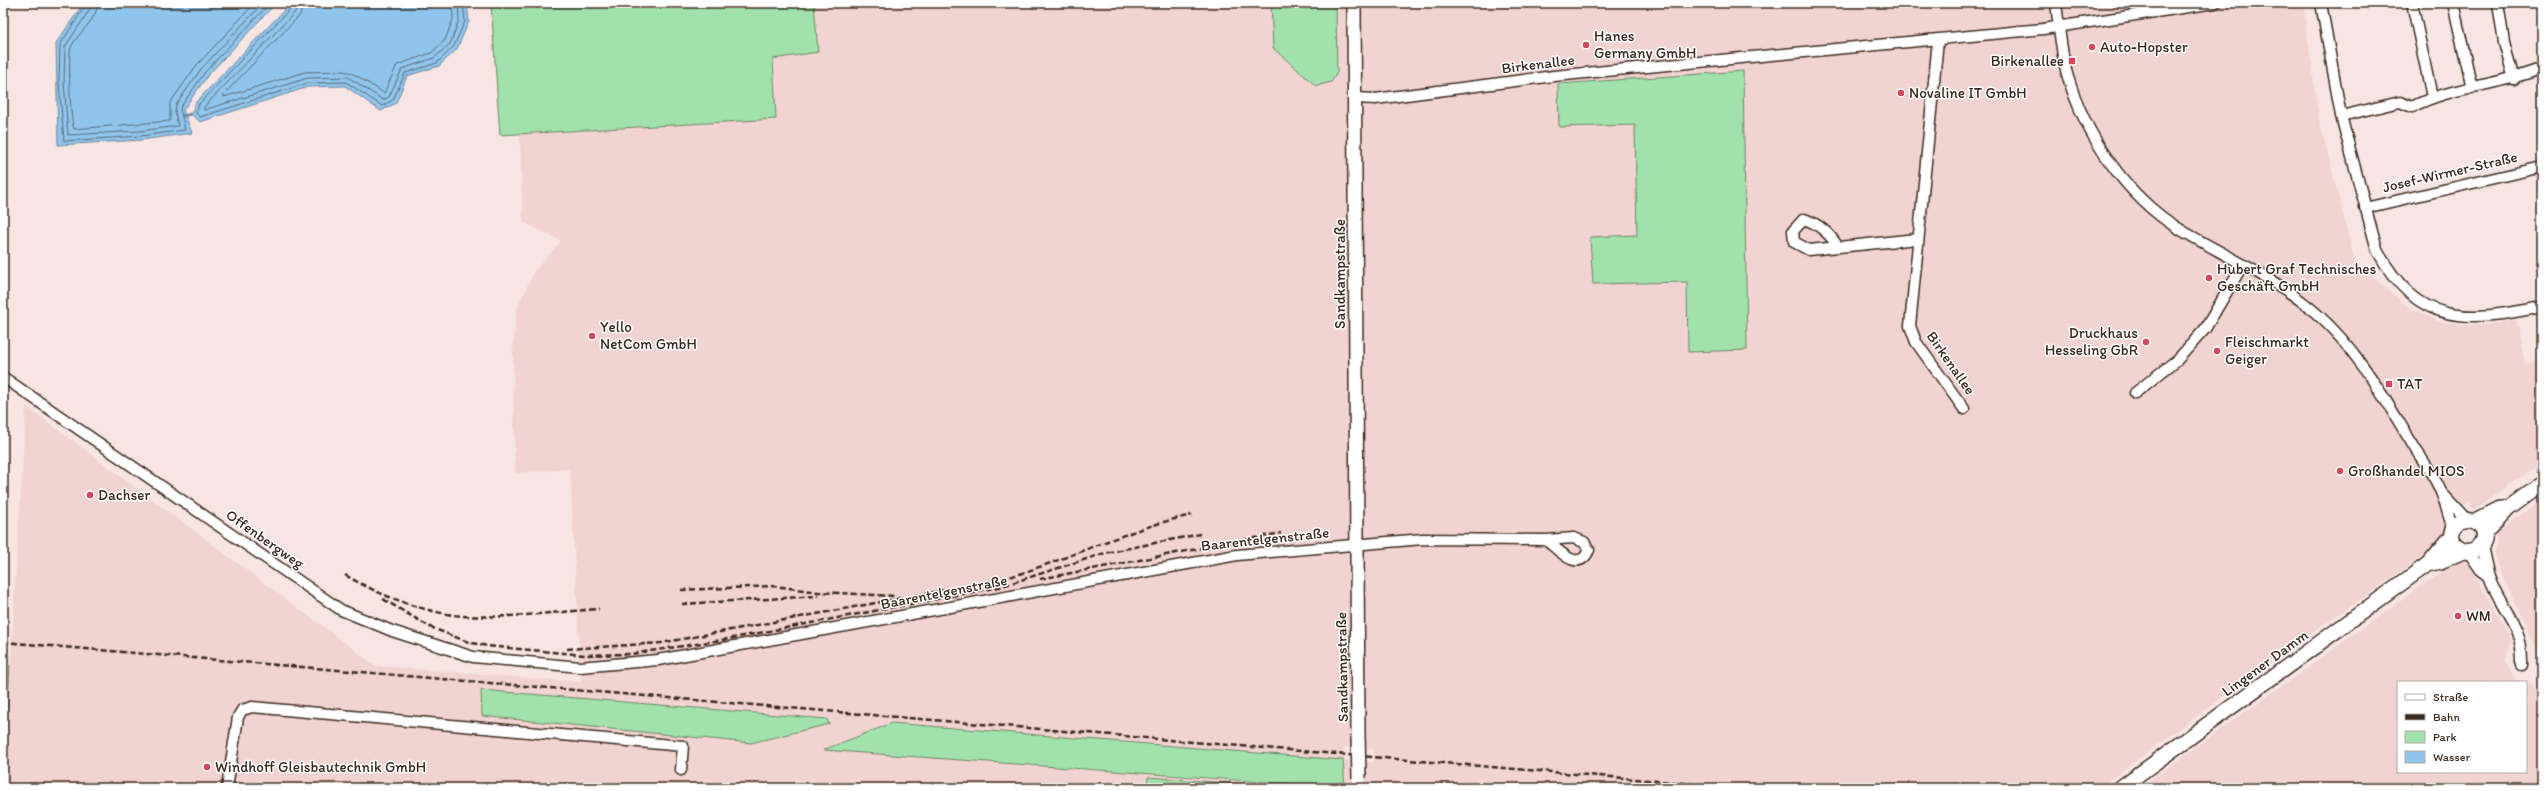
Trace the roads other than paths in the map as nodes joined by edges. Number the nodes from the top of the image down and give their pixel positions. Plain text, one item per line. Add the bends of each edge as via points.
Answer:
1 (1354, 3) edge
2 (2056, 3) edge
3 (2215, 3) edge
4 (2321, 3) edge
5 (2412, 3) edge
6 (2453, 3) edge
7 (2498, 3) edge
8 (2059, 27) junction
9 (1938, 40) junction
10 (2542, 68) edge
11 (2514, 78) junction
12 (2472, 88) junction
13 (2432, 97) junction
14 (1356, 98) junction
15 (2341, 116) junction
16 (2542, 167) edge
17 (2365, 208) junction
18 (1917, 239) junction
19 (1838, 247) dead end
20 (2242, 266) junction
21 (2542, 307) edge
22 (3, 378) edge
23 (2135, 393) dead end
24 (1964, 409) dead end
25 (2542, 483) edge
26 (2441, 492) junction
27 (2508, 508) junction
28 (2471, 520) junction
29 (2452, 532) junction
30 (1546, 540) dead end
31 (2483, 540) junction
32 (1356, 546) junction
33 (2466, 552) junction
34 (2428, 564) junction
35 (2489, 576) junction
36 (538, 665) joint
37 (2522, 665) dead end
38 (681, 770) dead end
39 (1359, 783) edge
40 (227, 788) edge
41 (2120, 788) edge

1 - 14 street, Sandkampstraße
2 - 8 street
3 - 8 street, Birkenallee
4 - 15 street
5 - 13 street
6 - 12 street
7 - 11 street via 2504,43
8 - 9 street, Birkenallee
8 - 20 street via 2071,85 2089,128 2103,152 2132,189 2154,209 2178,228
9 - 14 street, Birkenallee via 1561,75 1375,99
9 - 18 street, Birkenallee
10 - 11 street
11 - 12 street
12 - 13 street
13 - 15 street via 2412,108 2400,102
14 - 32 street, Sandkampstraße
15 - 17 street
16 - 17 street, Josef-Wirmer-Straße
17 - 21 street via 2377,250 2386,267 2400,286 2416,300 2441,312 2478,318
18 - 19 street
18 - 24 street, Birkenallee via 1910,326 1916,342
20 - 23 street via 2205,329 2178,359
20 - 26 street via 2286,291 2314,311 2358,356
22 - 36 street, Offenbergweg via 341,610 392,631 473,657
25 - 27 main road
26 - 28 street
26 - 29 street
27 - 28 main road
27 - 31 main road
28 - 29 main road via 2462,521
28 - 31 main road via 2479,524
29 - 33 main road via 2455,546
29 - 34 main road, Lingener Damm
30 - 32 street via 1423,539
31 - 33 main road
31 - 35 street
32 - 36 street, Baarentelgenstraße via 1237,555 1163,567 658,660 602,666
32 - 39 street, Sandkampstraße, bridge
33 - 34 main road, Lingener Damm
33 - 35 street
34 - 41 main road, Lingener Damm
35 - 37 street via 2519,632
38 - 40 street via 683,746 252,707 242,710 238,717

